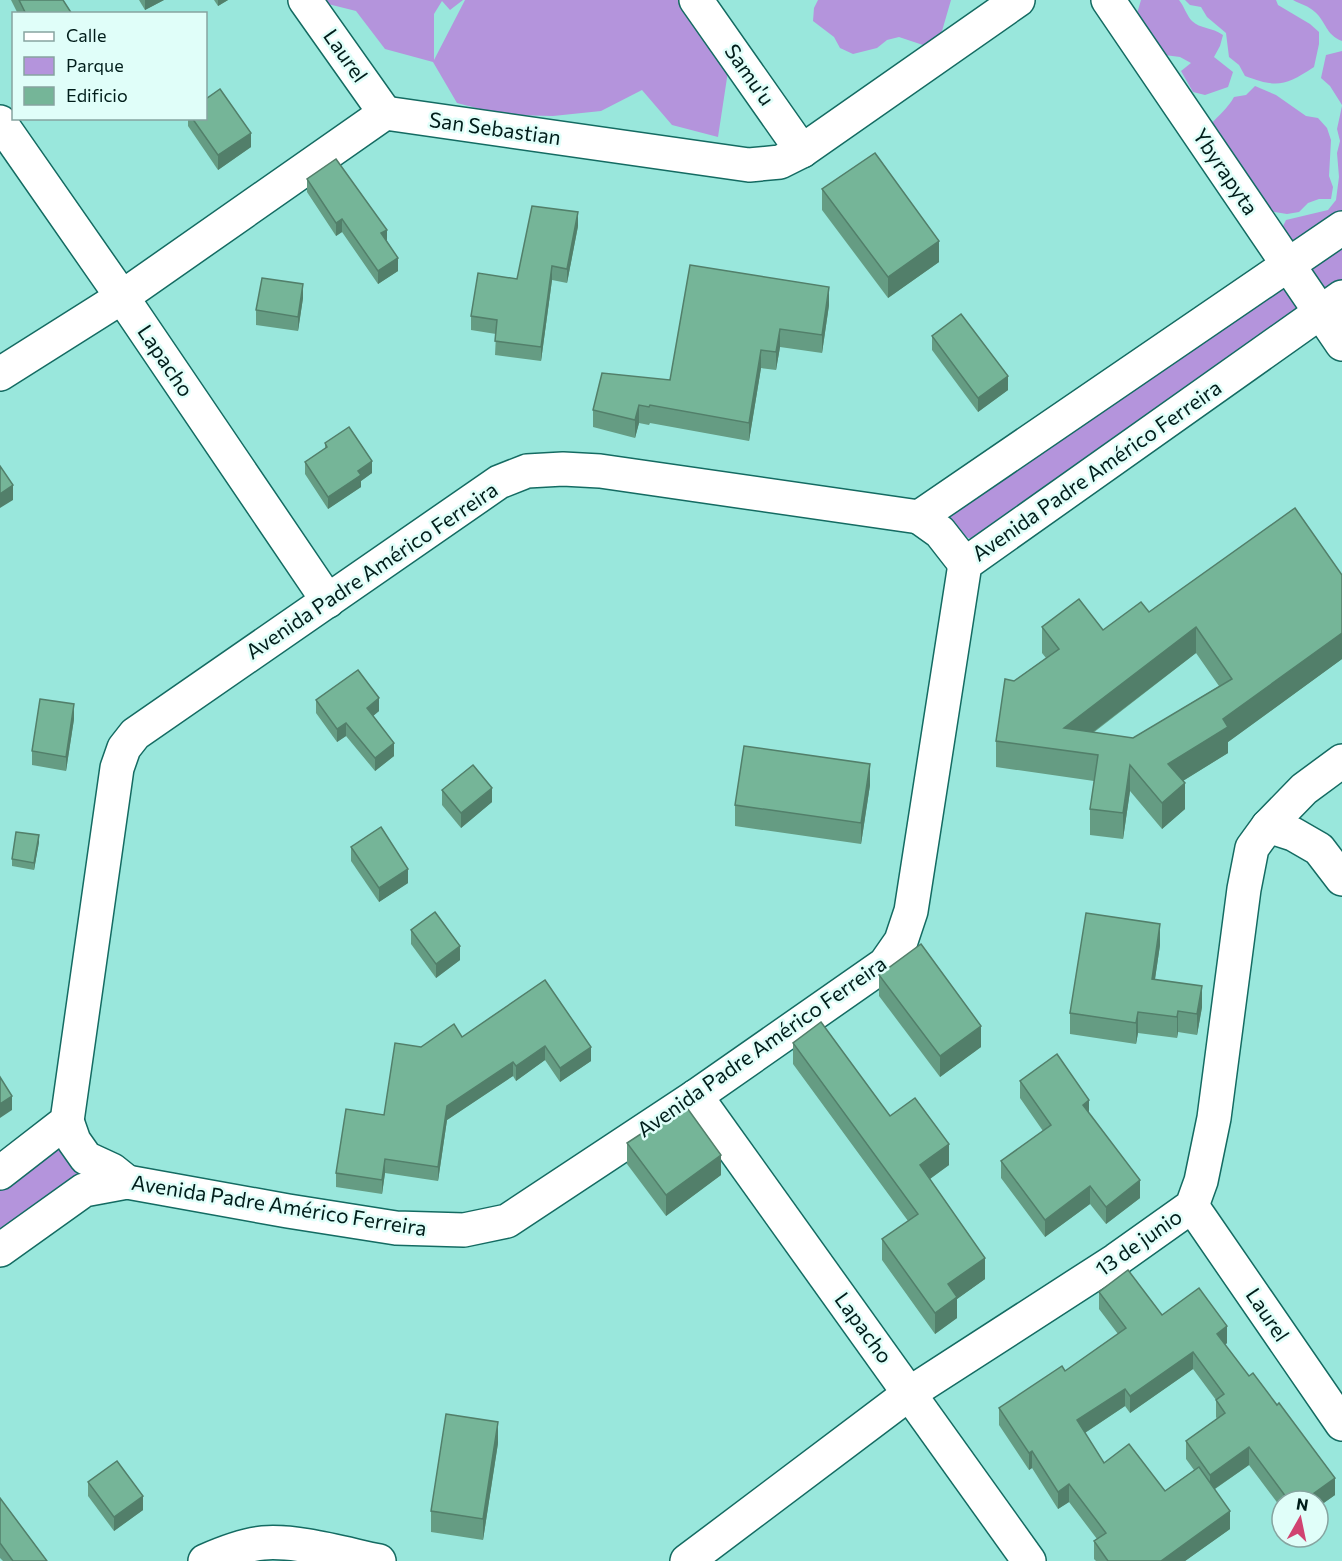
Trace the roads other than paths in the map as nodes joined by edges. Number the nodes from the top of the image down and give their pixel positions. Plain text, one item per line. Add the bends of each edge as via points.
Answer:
1 (305, 0) edge
2 (696, 0) edge
3 (1018, 0) edge
4 (1108, 0) edge
5 (385, 113) junction
6 (0, 122) edge
7 (802, 151) junction
8 (1342, 228) edge
9 (1288, 265) junction
10 (122, 297) junction
11 (1331, 304) edge
12 (1342, 344) edge
13 (0, 374) edge
14 (919, 517) junction
15 (965, 564) junction
16 (328, 601) junction
17 (1342, 761) edge
18 (1268, 826) junction
19 (1342, 879) edge
20 (696, 1096) junction
21 (67, 1121) junction
22 (0, 1173) edge
23 (127, 1182) junction
24 (1192, 1206) junction
25 (0, 1250) edge
26 (910, 1393) junction
27 (1342, 1424) edge
28 (216, 1559) edge
29 (379, 1561) edge
30 (687, 1561) edge
31 (1029, 1561) edge

1 - 5 street, Laurel
2 - 7 street, Samu'u
3 - 7 street, San Sebastian
4 - 9 street, Ybyrapyta
5 - 7 street, San Sebastian via 749,165 780,162
5 - 10 street
6 - 10 street, Lapacho
8 - 9 street
9 - 11 street, Ybyrapyta
9 - 14 street
10 - 13 street
10 - 16 street, Lapacho
11 - 12 street, Ybyrapyta
11 - 15 street, Avenida Padre Américo Ferreira
14 - 15 street via 940,532
14 - 16 street, Avenida Padre Américo Ferreira via 600,471 527,471 499,482
15 - 20 street, Avenida Padre Américo Ferreira via 911,911 901,941 885,964
16 - 21 street, Avenida Padre Américo Ferreira via 135,735 124,748 116,780
17 - 18 street, 13 de junio via 1304,789
18 - 19 street via 1319,849
18 - 24 street, 13 de junio via 1251,848 1214,1118 1202,1181
20 - 23 street, Avenida Padre Américo Ferreira via 507,1221 464,1230 396,1228
20 - 26 street, Lapacho
21 - 22 street
21 - 23 street via 86,1158
23 - 25 street, Avenida Padre Américo Ferreira via 84,1190
24 - 26 street, 13 de junio via 1116,1260
24 - 27 street, Laurel
26 - 30 street, 13 de junio
26 - 31 street, Lapacho
28 - 29 street via 264,1543 298,1545

